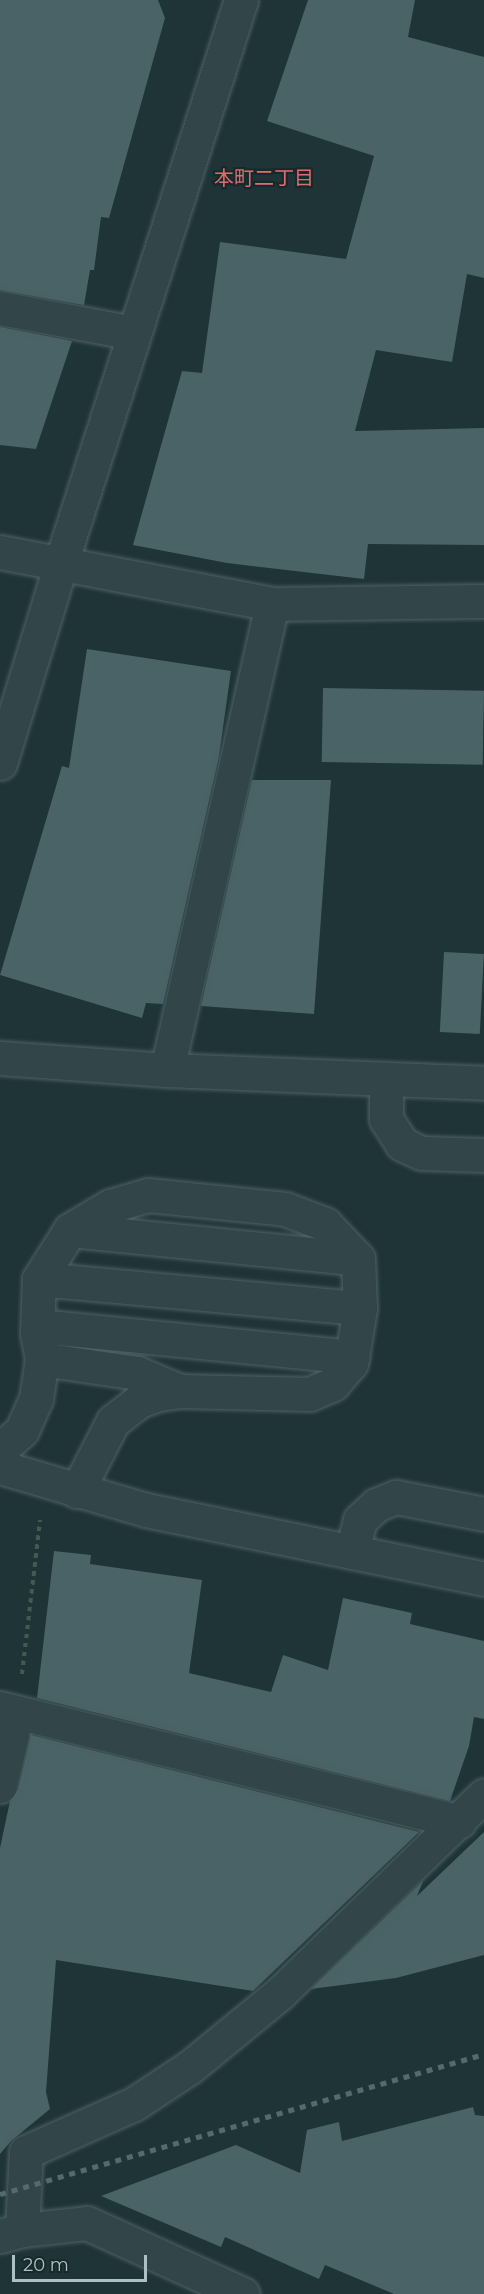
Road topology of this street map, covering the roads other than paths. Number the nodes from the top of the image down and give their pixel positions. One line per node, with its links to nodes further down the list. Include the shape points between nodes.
1 (242, 0): 3 (street)
2 (0, 308): 3 (street)
3 (134, 333): 5 (street)
4 (0, 552): 5 (street)
5 (61, 563): 7 (street); 8 (street)
6 (484, 602): 7 (street)
7 (272, 604): 10 (street)
8 (0, 763)
9 (0, 1058): 10 (street)
10 (167, 1070): 11 (street)
11 (386, 1079): 12 (street); 13 (street, via 386,1119 402,1144 420,1153)
12 (484, 1083)
13 (484, 1155)
14 (70, 1230): 15 (street); 15 (street, via 110,1206 148,1195 214,1199 285,1209 325,1224); 16 (street)
15 (358, 1259): 17 (street)
16 (39, 1279): 17 (street); 18 (street)
17 (360, 1308): 19 (street)
18 (38, 1326): 19 (street); 20 (street)
19 (352, 1356): 21 (street, via 351,1363 333,1384 310,1394)
20 (42, 1359): 21 (street, via 137,1373); 22 (street, via 36,1399 22,1430)
21 (180, 1391): 24 (street, via 140,1401 113,1421)
22 (0, 1450)
23 (0, 1467): 24 (street)
24 (77, 1491): 26 (street, via 146,1510)
25 (484, 1514): 26 (street, via 396,1497 376,1505 360,1520)
26 (352, 1552): 27 (street)
27 (484, 1579)
28 (9, 1711): 29 (street); 31 (street)
29 (0, 1786)
30 (484, 1796): 31 (street)
31 (459, 1822): 32 (street, via 280,1993 190,2067 134,2104 26,2152)
32 (11, 2233): 33 (street, via 87,2223)
33 (243, 2294)

